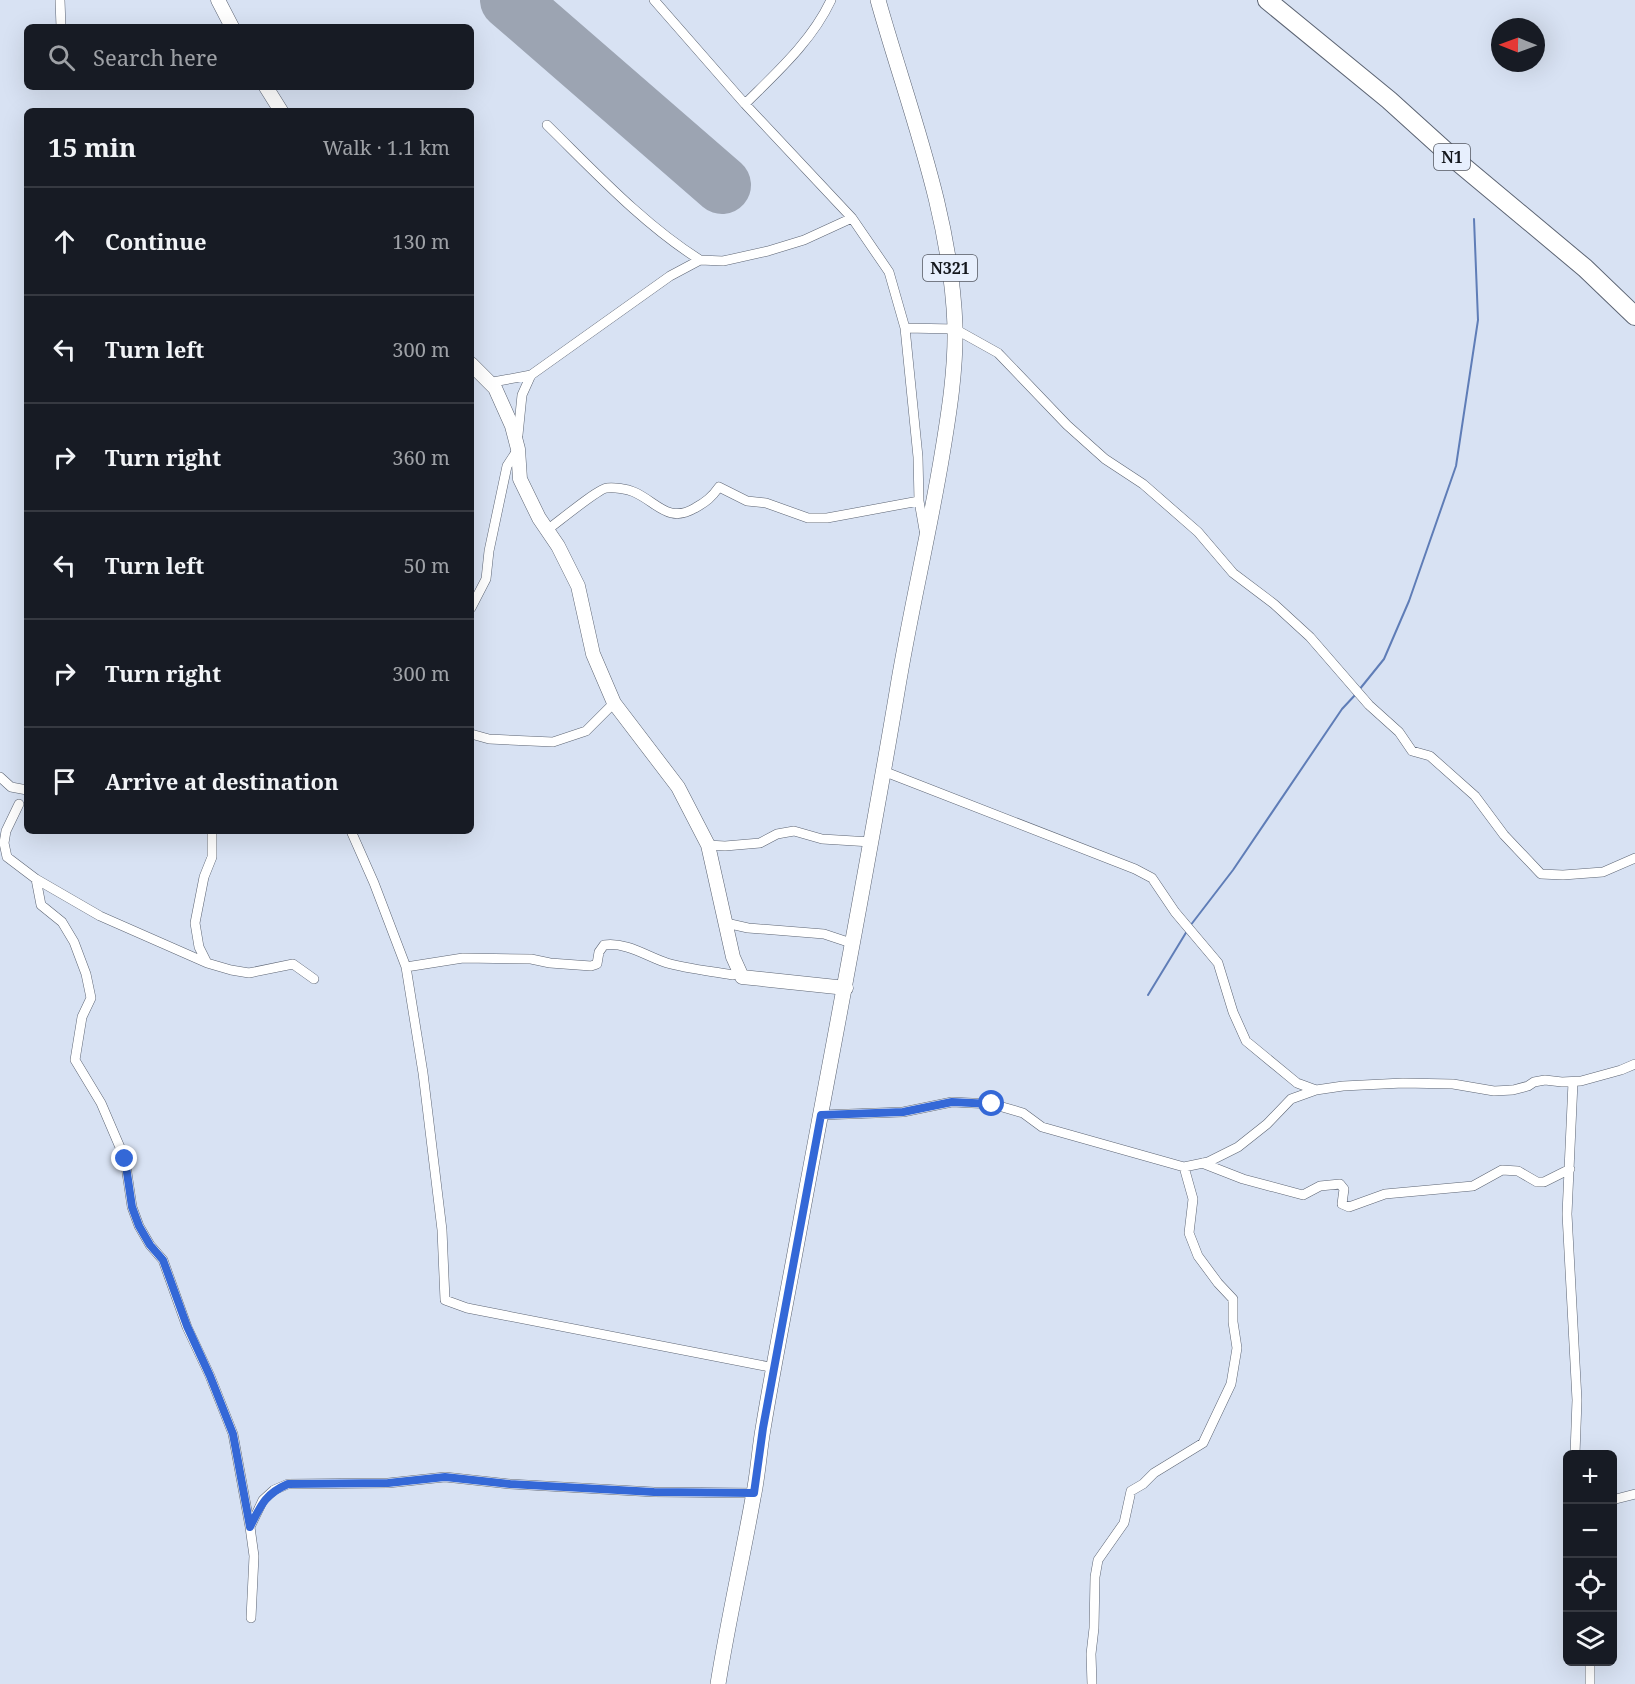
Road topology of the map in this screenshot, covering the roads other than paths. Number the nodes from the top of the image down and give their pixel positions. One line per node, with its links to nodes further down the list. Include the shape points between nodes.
1 (60, 0): 7 (street)
2 (218, 0): 8 (street)
3 (654, 0): 10 (street, N321)
4 (831, 0): 10 (street, via 801,45)
5 (878, 0): 17 (main road, N321, via 939,205)
6 (1267, 0): 15 (highway, N1, via 1585,268)
7 (61, 24)
8 (230, 24)
9 (268, 90): 11 (street)
10 (745, 104): 13 (street, N321)
11 (279, 108)
12 (547, 125): 14 (street, via 672,242)
13 (852, 218): 14 (street, via 768,251 723,261); 16 (street, N321, via 889,272)
14 (700, 260): 19 (street, via 670,276)
15 (1635, 316)
16 (905, 328): 17 (street); 22 (street, N321)
17 (955, 329): 24 (main road, N321, via 950,404); 36 (street, via 998,352 1082,439 1143,484 1198,532 1233,573 1310,637 1412,751 1430,756 1475,796 1540,874 1603,872)
18 (474, 367): 20 (street)
19 (531, 375): 20 (street, via 493,382); 21 (street, via 522,395)
20 (483, 376): 21 (street, via 495,388)
21 (518, 449): 23 (street, via 520,478); 25 (street, via 507,466 486,579)
22 (919, 501): 23 (street, via 808,518 766,503 747,501 719,487 710,500 676,514 632,491 605,488); 24 (street, N321)
23 (547, 530): 26 (street, via 578,586 593,654)
24 (927, 544): 28 (main road, N321, via 908,627)
25 (474, 602)
26 (614, 703): 27 (street, via 586,731 553,742); 35 (street, via 678,787)
27 (474, 735)
28 (884, 771): 34 (main road, N321); 47 (street, via 1152,878 1174,912 1218,963 1246,1041 1297,1083)
29 (0, 777): 30 (street, via 11,787)
30 (24, 789)
31 (19, 804): 37 (street, via 4,843 8,857)
32 (212, 834): 40 (street, via 212,857 195,923 199,947)
33 (352, 834): 41 (street)
34 (871, 842): 35 (street, via 794,831 760,843); 39 (main road, N321)
35 (708, 845): 38 (street)
36 (1635, 858)
37 (36, 879): 40 (street, via 100,916); 57 (street, via 40,905 62,922 86,974 91,998 82,1017 75,1060 102,1103 125,1159 139,1226 163,1260 233,1434)
38 (726, 923): 39 (street, via 824,934); 44 (street, via 742,977)
39 (851, 942): 44 (main road, N321)
40 (207, 963): 43 (street, via 249,973 293,964)
41 (406, 967): 42 (street, via 463,958 531,959 591,966 597,964 604,945 613,944 669,963); 52 (street, via 442,1230 445,1300 466,1308)
42 (733, 975)
43 (314, 979)
44 (846, 988): 48 (main road, N321)
45 (1635, 1064): 46 (street)
46 (1573, 1082): 47 (street, via 1545,1080 1513,1090 1494,1091 1453,1084 1403,1083); 51 (street)
47 (1316, 1090): 49 (street, via 1291,1099 1238,1147)
48 (821, 1115): 50 (street, via 903,1112 952,1102 992,1104 1023,1113 1042,1127); 52 (main road, N321)
49 (1202, 1163): 50 (street); 51 (street, via 1303,1195 1320,1186 1340,1184 1344,1189 1342,1204 1349,1207 1385,1194 1473,1186 1502,1170 1518,1171 1544,1182)
50 (1184, 1167): 61 (street, via 1193,1199 1189,1233 1198,1256 1233,1299 1237,1348 1231,1384 1203,1443 1131,1491 1124,1523 1098,1560)
51 (1570, 1169): 53 (street, via 1567,1214 1577,1400)
52 (775, 1368): 54 (main road, N321)
53 (1575, 1450)
54 (754, 1493): 57 (street, via 654,1492 445,1477 388,1483 288,1484 264,1500); 60 (main road, N321)
55 (1635, 1494): 56 (street)
56 (1617, 1499)
57 (250, 1527): 58 (street, via 254,1556)
58 (251, 1618)
59 (1590, 1666): 62 (street)
60 (718, 1684)
61 (1092, 1684)
62 (1590, 1684)

